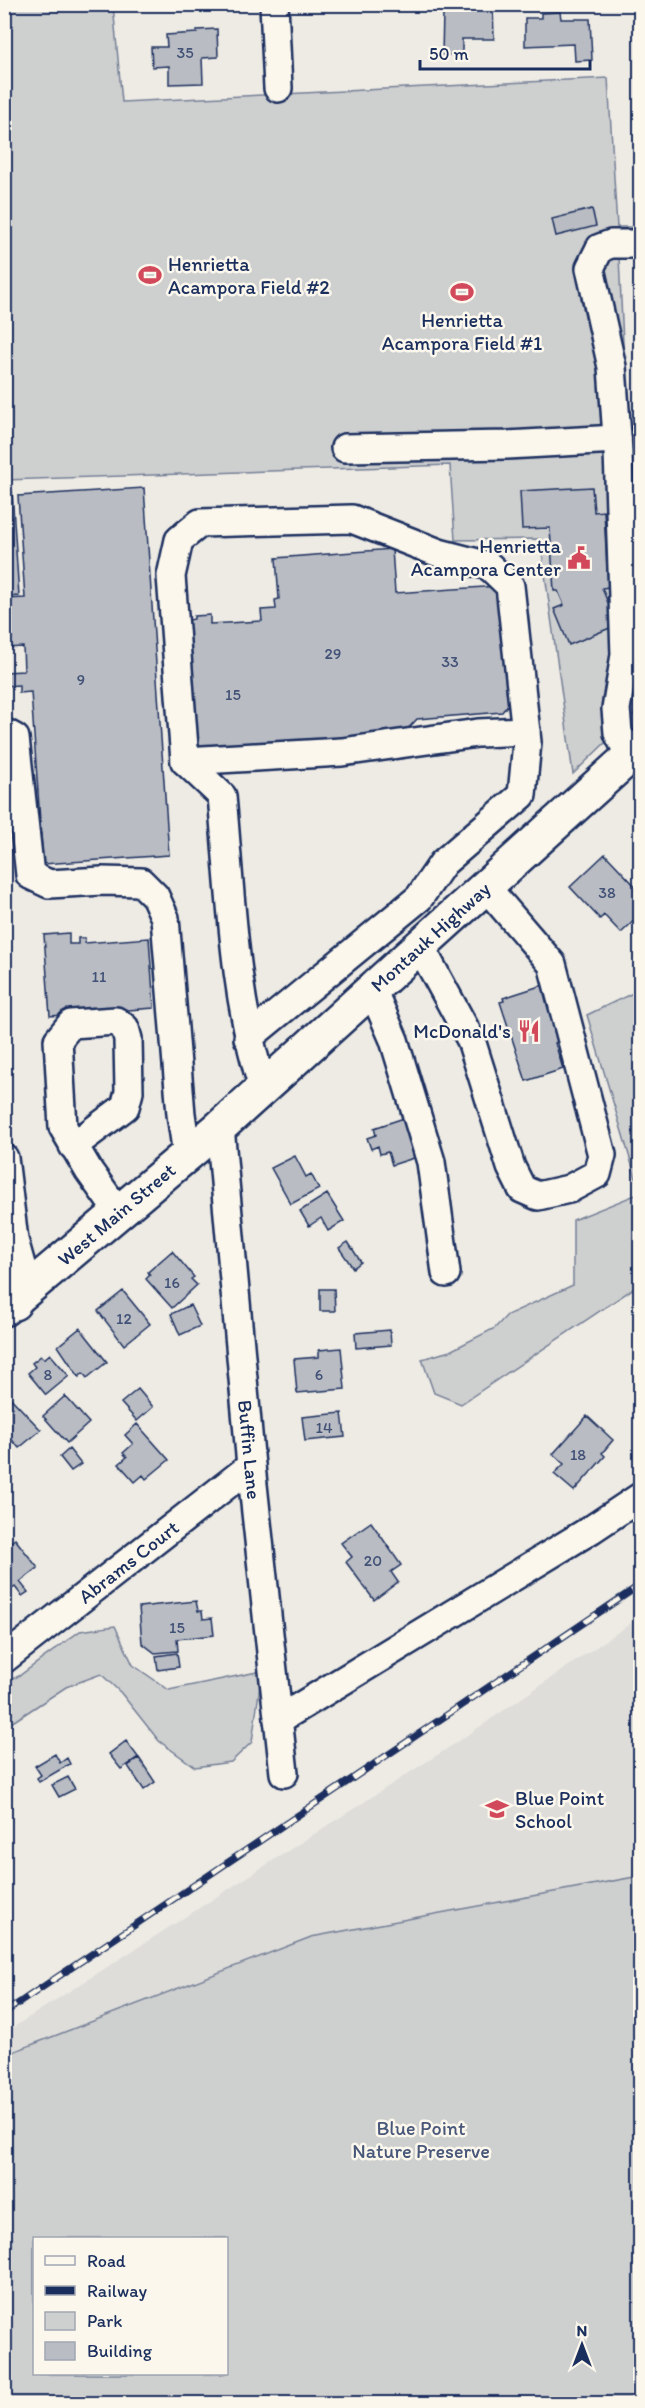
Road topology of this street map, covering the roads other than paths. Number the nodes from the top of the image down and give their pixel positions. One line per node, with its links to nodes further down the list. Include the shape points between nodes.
1 (274, 4): 2 (street)
2 (278, 88)
3 (640, 244): 4 (street, via 600,248 590,268 612,368)
4 (617, 439): 5 (street); 8 (street, via 625,655 616,710 618,733)
5 (345, 448)
6 (526, 731): 9 (street, via 478,733 342,752); 9 (street, via 510,586 489,566 439,553 352,519 200,523 178,540 171,576); 11 (street, via 522,795 443,862)
7 (4, 732): 18 (street, via 15,738 30,875 49,884 141,882 155,896 165,918)
8 (635, 751): 10 (main road, Montauk Highway)
9 (185, 761): 14 (street, via 222,796 239,986)
10 (486, 887): 12 (main road, Montauk Highway); 12 (street, via 552,964 602,1155 597,1174 569,1189 538,1196 522,1189 511,1167 471,1041)
11 (418, 898): 12 (street, via 426,916); 14 (street)
12 (428, 939): 13 (main road, Montauk Highway)
13 (372, 990): 15 (main road, Montauk Highway); 21 (street, via 394,1040 431,1162)
14 (248, 1038): 15 (street)
15 (263, 1088): 16 (main road, Montauk Highway)
16 (220, 1127): 18 (main road, West Main Street); 23 (street, Buffin Lane)
17 (73, 1146): 20 (street)
18 (187, 1155): 20 (main road, West Main Street)
19 (4, 1158): 22 (street, via 14,1240)
20 (119, 1213): 22 (main road, West Main Street)
21 (446, 1273)
22 (13, 1302)
23 (251, 1466): 25 (street, Abrams Court); 26 (street, Buffin Lane)
24 (640, 1497): 26 (street)
25 (4, 1659)
26 (278, 1720): 27 (street, Buffin Lane)
27 (284, 1773)

